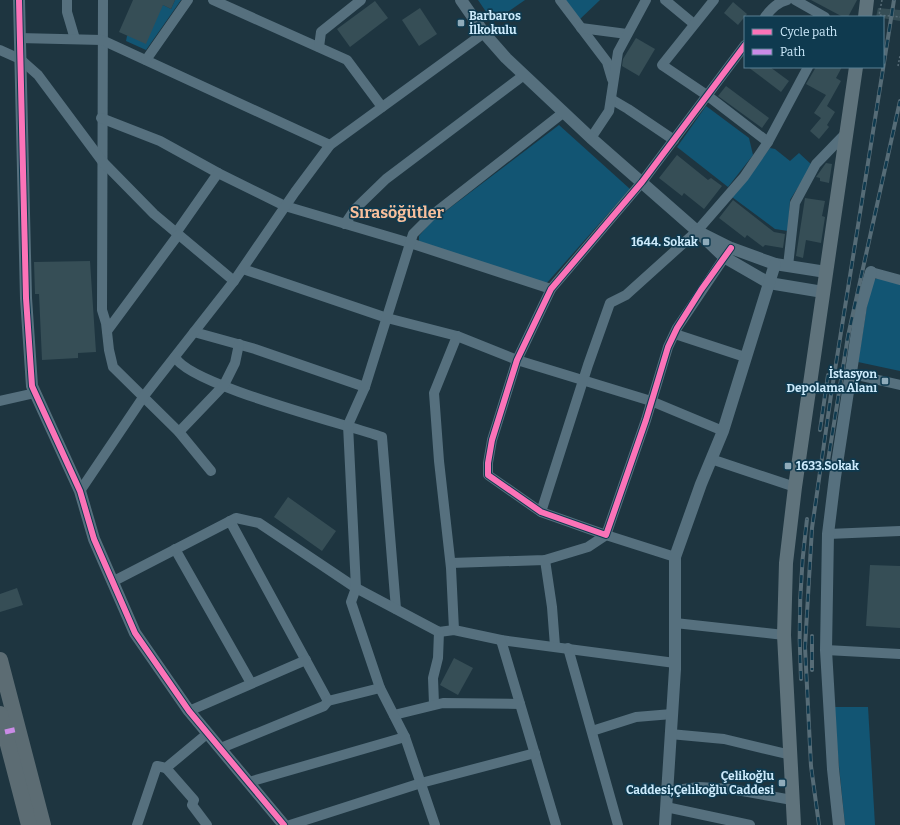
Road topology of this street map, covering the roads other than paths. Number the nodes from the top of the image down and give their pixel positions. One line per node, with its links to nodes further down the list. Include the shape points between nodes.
1 (19, 0): 22 (street)
2 (67, 0): 23 (street, via 67,12)
3 (103, 0): 24 (street)
4 (188, 0): 29 (street)
5 (213, 0): 25 (street)
6 (361, 0): 25 (street, via 321,32)
7 (461, 0): 20 (street)
8 (560, 0): 19 (street)
9 (646, 0): 21 (street)
10 (664, 0): 18 (street)
11 (714, 0): 18 (street)
12 (787, 0): 15 (street, via 770,10)
13 (795, 0): 16 (street)
14 (868, 0): 17 (main road)
15 (766, 16)
16 (823, 16)
17 (865, 16)
18 (694, 24): 34 (street, via 662,65)
19 (581, 28): 21 (street); 33 (street, via 607,62)
20 (484, 32): 32 (street); 36 (street)
21 (627, 34): 33 (street, via 618,52)
22 (19, 38): 23 (street); 28 (street)
23 (75, 39): 24 (street)
24 (102, 40): 29 (street); 38 (street)
25 (319, 46): 36 (street, via 347,60)
26 (744, 46): 34 (street)
27 (0, 50): 28 (street)
28 (20, 59): 44 (street, via 38,75); 77 (street, via 26,298 32,386)
29 (146, 60): 43 (street)
30 (807, 68): 42 (street)
31 (856, 68): 39 (main road)
32 (524, 76): 37 (street); 48 (street, via 386,179 354,209)
33 (613, 84): 35 (street)
34 (708, 96): 41 (street); 42 (street)
35 (610, 99): 40 (street, via 609,111); 41 (street)
36 (382, 107): 43 (street)
37 (564, 112): 40 (street); 51 (street, via 431,216 413,234)
38 (101, 118): 44 (street); 45 (street, via 160,141)
39 (846, 133): 54 (street, via 816,164 795,203); 56 (main road)
40 (591, 138): 46 (street)
41 (674, 140): 46 (street)
42 (768, 142): 49 (street, via 744,177)
43 (330, 146): 47 (street)
44 (102, 161): 50 (street); 64 (street, via 102,310)
45 (218, 172): 47 (street); 50 (street)
46 (642, 182): 49 (street); 61 (street)
47 (285, 206): 48 (street); 55 (street)
48 (345, 224): 51 (street)
49 (697, 231): 52 (street); 73 (street, via 626,295 610,303)
50 (177, 234): 59 (street); 64 (street)
51 (410, 243): 61 (street); 63 (street)
52 (727, 252): 53 (street); 60 (street); 66 (street)
53 (775, 264): 54 (street); 60 (street)
54 (788, 266): 56 (street)
55 (243, 269): 59 (street); 63 (street)
56 (826, 272): 62 (main road)
57 (871, 272): 58 (street); 72 (street, via 861,306)
58 (900, 280)
59 (234, 281): 65 (street)
60 (769, 283): 62 (street); 70 (street)
61 (552, 290): 71 (street)
62 (823, 292): 86 (main road)
63 (387, 318): 67 (street); 76 (street)
64 (107, 330): 78 (street, via 114,367)
65 (194, 332): 68 (street); 69 (street)
66 (675, 334): 70 (street); 80 (street, via 668,347)
67 (457, 336): 71 (street); 96 (street, via 434,393)
68 (239, 344): 74 (street, via 235,363); 76 (street)
69 (175, 356): 74 (street, via 178,363 198,375); 78 (street)
70 (745, 357): 82 (street)
71 (517, 360): 73 (street); 88 (street, via 492,440 488,476)
72 (852, 374): 75 (street); 91 (street)
73 (583, 379): 80 (street); 88 (street)
74 (224, 385): 81 (street, via 293,411); 83 (street)
75 (900, 385)
76 (365, 386): 81 (street)
77 (35, 393): 79 (street); 87 (street)
78 (144, 396): 83 (street); 87 (street)
79 (0, 401)
80 (652, 401): 82 (street); 92 (street)
81 (348, 425): 98 (street); 99 (street, via 382,437)
82 (723, 430): 84 (street)
83 (179, 432): 85 (street)
84 (711, 460): 86 (street); 94 (street)
85 (211, 471)
86 (795, 487): 103 (main road, via 786,563)
87 (80, 491): 97 (street, via 94,539)
88 (541, 512): 92 (street)
89 (230, 521): 93 (street); 98 (street, via 236,518 259,523); 110 (street)
90 (900, 531): 91 (street)
91 (828, 534): 107 (street)
92 (606, 535): 94 (street); 95 (street, via 588,547)
93 (175, 549): 97 (street); 112 (street)
94 (675, 557): 100 (street)
95 (545, 560): 96 (street); 105 (street, via 552,607)
96 (451, 563): 101 (street)
97 (112, 582): 117 (street, via 135,633)
98 (356, 588): 99 (street); 113 (street, via 351,602)
99 (396, 610): 102 (street)
100 (675, 623): 103 (street); 111 (street)
101 (454, 630): 102 (street); 104 (street)
102 (439, 632): 115 (street, via 438,658 433,678)
103 (784, 635): 128 (main road)
104 (501, 640): 105 (street); 116 (street)
105 (554, 646): 106 (street)
106 (568, 648): 111 (street); 121 (street)
107 (826, 650): 108 (street); 147 (street)
108 (900, 654)
109 (0, 660): 136 (main road)
110 (306, 660): 112 (street); 114 (street)
111 (675, 663): 119 (street)
112 (251, 683): 117 (street)
113 (380, 688): 114 (street); 120 (street)
114 (328, 701): 126 (street, via 324,706)
115 (434, 704): 116 (street); 120 (street)
116 (520, 704): 127 (street)
117 (189, 711): 123 (street)
118 (0, 714): 122 (main road)
119 (672, 714): 121 (street, via 636,717); 124 (street)
120 (394, 715): 125 (street)
121 (592, 730): 143 (street)
122 (2, 733): 135 (main road)
123 (208, 733): 126 (street); 129 (street)
124 (670, 734): 128 (street, via 724,739); 132 (street)
125 (405, 737): 130 (street); 131 (street)
126 (221, 748): 130 (street)
127 (534, 753): 131 (street); 142 (street)
128 (791, 755): 133 (main road)
129 (166, 768): 137 (street, via 157,766); 138 (street, via 194,800 192,805)
130 (249, 782): 139 (street)
131 (421, 783): 140 (street); 141 (street)
132 (667, 791): 133 (street, via 699,787 724,788); 134 (street)
133 (792, 800): 146 (main road)
134 (666, 807): 144 (street); 145 (street)
135 (30, 825)
136 (43, 825)
137 (138, 825)
138 (207, 825)
139 (284, 825)
140 (290, 825)
141 (435, 825)
142 (556, 825)
143 (618, 825)
144 (665, 825)
145 (750, 825)
146 (794, 825)
147 (839, 825)

